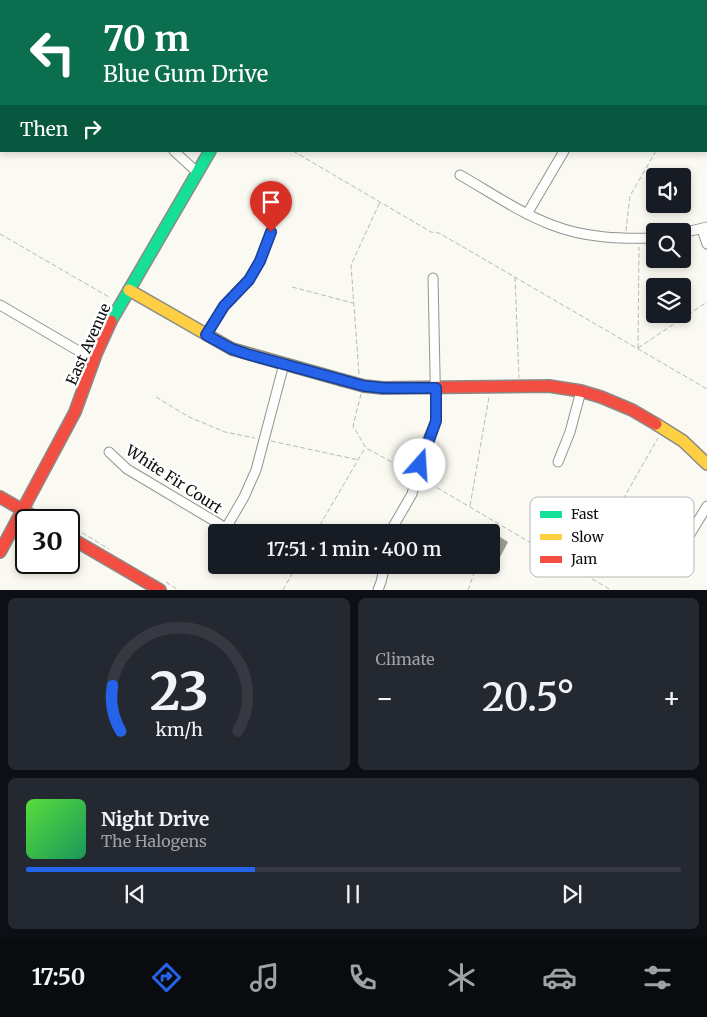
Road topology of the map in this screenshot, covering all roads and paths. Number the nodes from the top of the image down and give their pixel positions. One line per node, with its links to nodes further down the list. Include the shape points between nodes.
1 (175, 152): 6 (street)
2 (209, 152): 6 (street, East Avenue)
3 (295, 152): 8 (path)
4 (563, 152): 9 (street)
5 (655, 152): 16 (path, via 630,196)
6 (198, 173): 21 (street, East Avenue)
7 (460, 175): 9 (street)
8 (380, 202): 18 (path); 24 (path, via 351,265)
9 (527, 214): 16 (street, via 578,233)
10 (704, 228): 11 (street); 17 (street)
11 (691, 231)
12 (271, 232): 26 (street, via 249,280 224,306)
13 (0, 234): 22 (path)
14 (639, 238): 15 (street); 16 (street); 27 (path)
15 (646, 238)
16 (626, 239)
17 (707, 244)
18 (515, 277): 27 (path); 31 (path)
19 (433, 278): 33 (street)
20 (292, 287): 24 (path)
21 (129, 290): 26 (street); 28 (street, East Avenue)
22 (109, 297)
23 (707, 302): 27 (path)
24 (354, 304): 30 (path)
25 (0, 305): 28 (street)
26 (206, 335): 29 (street, via 232,349)
27 (638, 349): 34 (path)
28 (94, 360): 50 (street, East Avenue, via 76,412)
29 (284, 364): 30 (street); 38 (street)
30 (362, 385): 33 (street); 39 (path, via 353,426)
31 (519, 386): 32 (street); 35 (street)
32 (491, 387): 33 (street); 48 (path)
33 (436, 388): 44 (street, via 436,421)
34 (707, 390)
35 (581, 391): 37 (street, via 632,410); 42 (street)
36 (156, 396): 38 (path, via 189,417 225,432)
37 (664, 429): 43 (street, via 683,441); 46 (path)
38 (264, 439): 40 (street, White Fir Court, via 256,470 226,528 127,469); 41 (path)
39 (366, 448): 41 (path); 44 (path)
40 (109, 452)
41 (358, 460): 52 (path)
42 (558, 462)
43 (707, 464)
44 (417, 476): 48 (path); 53 (street, via 412,494)
45 (0, 497): 49 (street)
46 (625, 497)
47 (707, 506): 55 (street)
48 (470, 507): 51 (path)
49 (21, 509)
50 (24, 509)
51 (498, 523): 56 (path)
52 (321, 524)
53 (395, 524)
54 (15, 525): 58 (street, East Avenue)
55 (694, 528)
56 (530, 542)
57 (80, 543): 63 (street)
58 (0, 552)
59 (292, 574): 64 (path)
60 (383, 574): 65 (street)
61 (474, 574): 66 (path)
62 (589, 577): 67 (path)
63 (160, 590)
64 (283, 590)
65 (378, 590)
66 (468, 590)
67 (611, 590)

